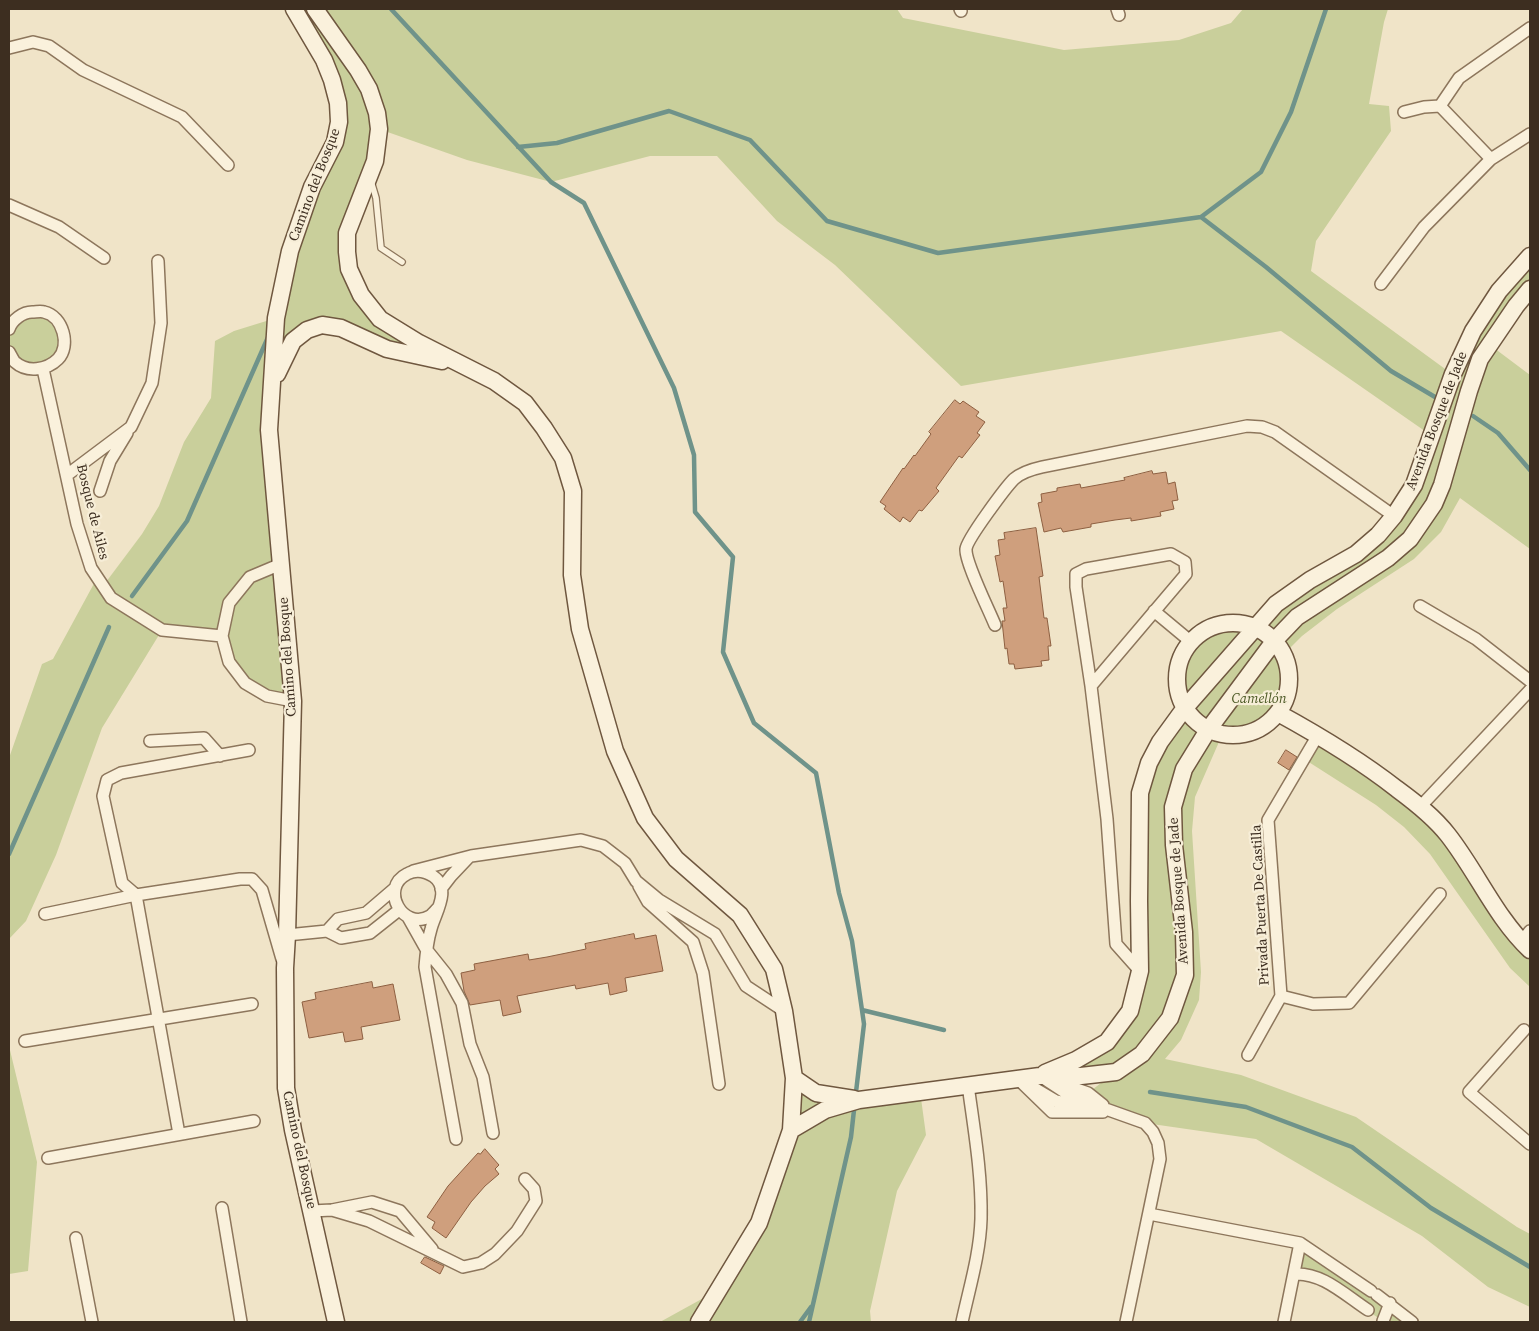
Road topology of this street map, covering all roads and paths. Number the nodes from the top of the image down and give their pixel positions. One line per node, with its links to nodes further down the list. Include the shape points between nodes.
1 (294, 9): 22 (street, Camino del Bosque, via 332,80 339,122 335,142 312,188 290,252 276,318)
2 (315, 9): 10 (street, via 358,70 377,113 378,147)
3 (1529, 27): 5 (street, via 1459,78)
4 (9, 48): 9 (street, via 33,42 49,46 83,70 182,117)
5 (1440, 106): 6 (street); 8 (street)
6 (1404, 112)
7 (1530, 134): 8 (street)
8 (1491, 159): 16 (street, via 1424,227)
9 (228, 164)
10 (370, 177): 15 (lane, via 376,198 380,248); 20 (street, via 347,233 349,269 361,295 380,320)
11 (9, 205): 13 (street, via 59,227)
12 (1530, 256): 26 (street, Avenida Bosque de Jade, via 1499,291 1473,331 1453,374)
13 (104, 258)
14 (158, 261): 23 (street, via 161,323 152,383)
15 (402, 262)
16 (1382, 284)
17 (1530, 289): 27 (street, Avenida Bosque de Jade, via 1480,359)
18 (10, 324): 21 (street, via 27,312 45,312 60,323 65,341 59,359)
19 (11, 360): 21 (street, via 28,369)
20 (459, 364): 22 (street, via 388,349 341,328 322,325 293,341); 68 (street, via 494,381 525,403 563,458 573,491 572,575 580,629 615,751 645,818 676,859 740,915 774,968)
21 (43, 369): 24 (street, Bosque de Ailes)
22 (273, 381): 29 (street, Camino del Bosque, via 269,430)
23 (131, 427): 24 (street); 25 (street, via 110,461)
24 (67, 475): 34 (street, Bosque de Ailes, via 77,524 91,568 111,598 162,630)
25 (100, 491)
26 (1410, 491): 27 (street); 28 (street, Avenida Bosque de Jade)
27 (1434, 504): 35 (street, Avenida Bosque de Jade, via 1410,539 1380,563 1297,617)
28 (1394, 516): 32 (street, via 1275,432 1262,427 1247,426 1042,466 1014,479 970,537 966,549); 33 (street, Avenida Bosque de Jade, via 1378,536 1356,554 1276,604)
29 (280, 564): 34 (street, via 250,577 244,584 229,603); 40 (street, Camino del Bosque)
30 (1420, 606): 37 (street, via 1476,639)
31 (1154, 611): 36 (street); 38 (street); 38 (street, via 1186,574 1185,562 1171,554 1086,569 1076,574)
32 (995, 625)
33 (1256, 626): 35 (street); 36 (street, via 1227,622 1200,632); 41 (street, Avenida Bosque de Jade)
34 (222, 636): 40 (street, via 229,662 245,683 267,696)
35 (1275, 640): 42 (street, via 1288,663 1289,689); 43 (street, Avenida Bosque de Jade)
36 (1190, 641): 41 (street, via 1181,653 1175,681)
37 (1530, 681)
38 (1091, 686): 65 (street, via 1107,819 1116,944)
39 (1530, 690): 48 (street)
40 (293, 701): 61 (street, Camino del Bosque)
41 (1184, 709): 43 (street); 65 (street, Avenida Bosque de Jade, via 1160,742 1149,763 1140,793)
42 (1278, 713): 43 (street, via 1258,730 1233,736); 44 (street)
43 (1208, 730): 73 (street, Avenida Bosque de Jade, via 1184,769 1173,807 1185,975 1170,1018 1142,1054 1116,1072)
44 (1318, 735): 48 (street, via 1369,767); 66 (street, Privada Puerta De Castilla, via 1268,820)
45 (150, 741): 47 (street, via 204,738)
46 (249, 750): 47 (street)
47 (220, 756): 55 (street, via 121,773 107,780 103,796 122,883)
48 (1420, 806): 62 (street, via 1448,835 1512,931)
49 (470, 856): 50 (street); 51 (street, via 581,840 603,846 625,863); 53 (street)
50 (413, 871): 52 (street, via 398,881); 53 (street, via 425,872 436,878)
51 (636, 881): 68 (street, via 715,934 746,986); 76 (street, via 648,902 693,942 702,973)
52 (394, 889): 57 (street, via 394,900); 60 (street, via 366,913 338,919)
53 (441, 889): 56 (street, via 442,899)
54 (1440, 894): 66 (street, Privada Puerta De Castilla, via 1349,1003 1313,1004)
55 (136, 896): 58 (street); 64 (street, via 252,879 262,890); 69 (street)
56 (438, 908): 59 (street, via 430,916); 63 (street)
57 (399, 910): 59 (street); 60 (street, via 370,933 341,938)
58 (45, 914)
59 (408, 917): 63 (street)
60 (327, 931): 61 (street)
61 (288, 935): 64 (street, Camino del Bosque)
62 (1527, 941)
63 (426, 949): 82 (street, via 446,974 462,1003 470,1044 483,1077); 84 (street, via 426,967)
64 (285, 968): 90 (street, Camino del Bosque, via 286,1088)
65 (1140, 971): 73 (street, Avenida Bosque de Jade, via 1130,1011 1107,1042)
66 (1281, 996): 72 (street, Privada Puerta De Castilla)
67 (252, 1004): 69 (street)
68 (784, 1011): 74 (street)
69 (158, 1019): 71 (street); 83 (street)
70 (1524, 1030): 85 (street, via 1469,1092)
71 (24, 1041)
72 (1248, 1055)
73 (1040, 1076): 75 (street, Avenida Bosque de Jade); 79 (street, via 1072,1097)
74 (794, 1078): 78 (street, Avenida Bosque de Jade, via 816,1093); 81 (street)
75 (1018, 1079): 77 (street, Avenida Bosque de Jade); 79 (street, via 1052,1112)
76 (719, 1084)
77 (968, 1085): 78 (street, Avenida Bosque de Jade); 101 (street, via 981,1184 981,1221)
78 (858, 1100): 81 (street, Avenida Bosque de Jade, via 825,1110)
79 (1112, 1112): 91 (street, via 1145,1123 1158,1143 1160,1159)
80 (254, 1121): 83 (street)
81 (791, 1130): 100 (street, via 759,1223)
82 (493, 1133)
83 (179, 1134): 86 (street)
84 (456, 1139)
85 (1530, 1144)
86 (48, 1158)
87 (525, 1179): 94 (street, via 534,1189 536,1202 517,1231 495,1254 481,1263 463,1267)
88 (222, 1208): 98 (street)
89 (332, 1210): 90 (street); 94 (street, via 369,1221); 94 (street, via 372,1202 400,1210)
90 (312, 1211): 99 (street, Camino del Bosque)
91 (1149, 1214): 93 (street); 102 (street)
92 (76, 1238): 97 (street)
93 (1300, 1243): 95 (street); 96 (street)
94 (435, 1253)
95 (1294, 1274): 103 (street); 104 (street, via 1313,1275 1324,1280)
96 (1390, 1303): 104 (street); 105 (street)
97 (92, 1322)
98 (241, 1322)
99 (336, 1322)
100 (699, 1322)
101 (962, 1322)
102 (1126, 1322)
103 (1284, 1322)
104 (1383, 1322)
105 (1412, 1322)

